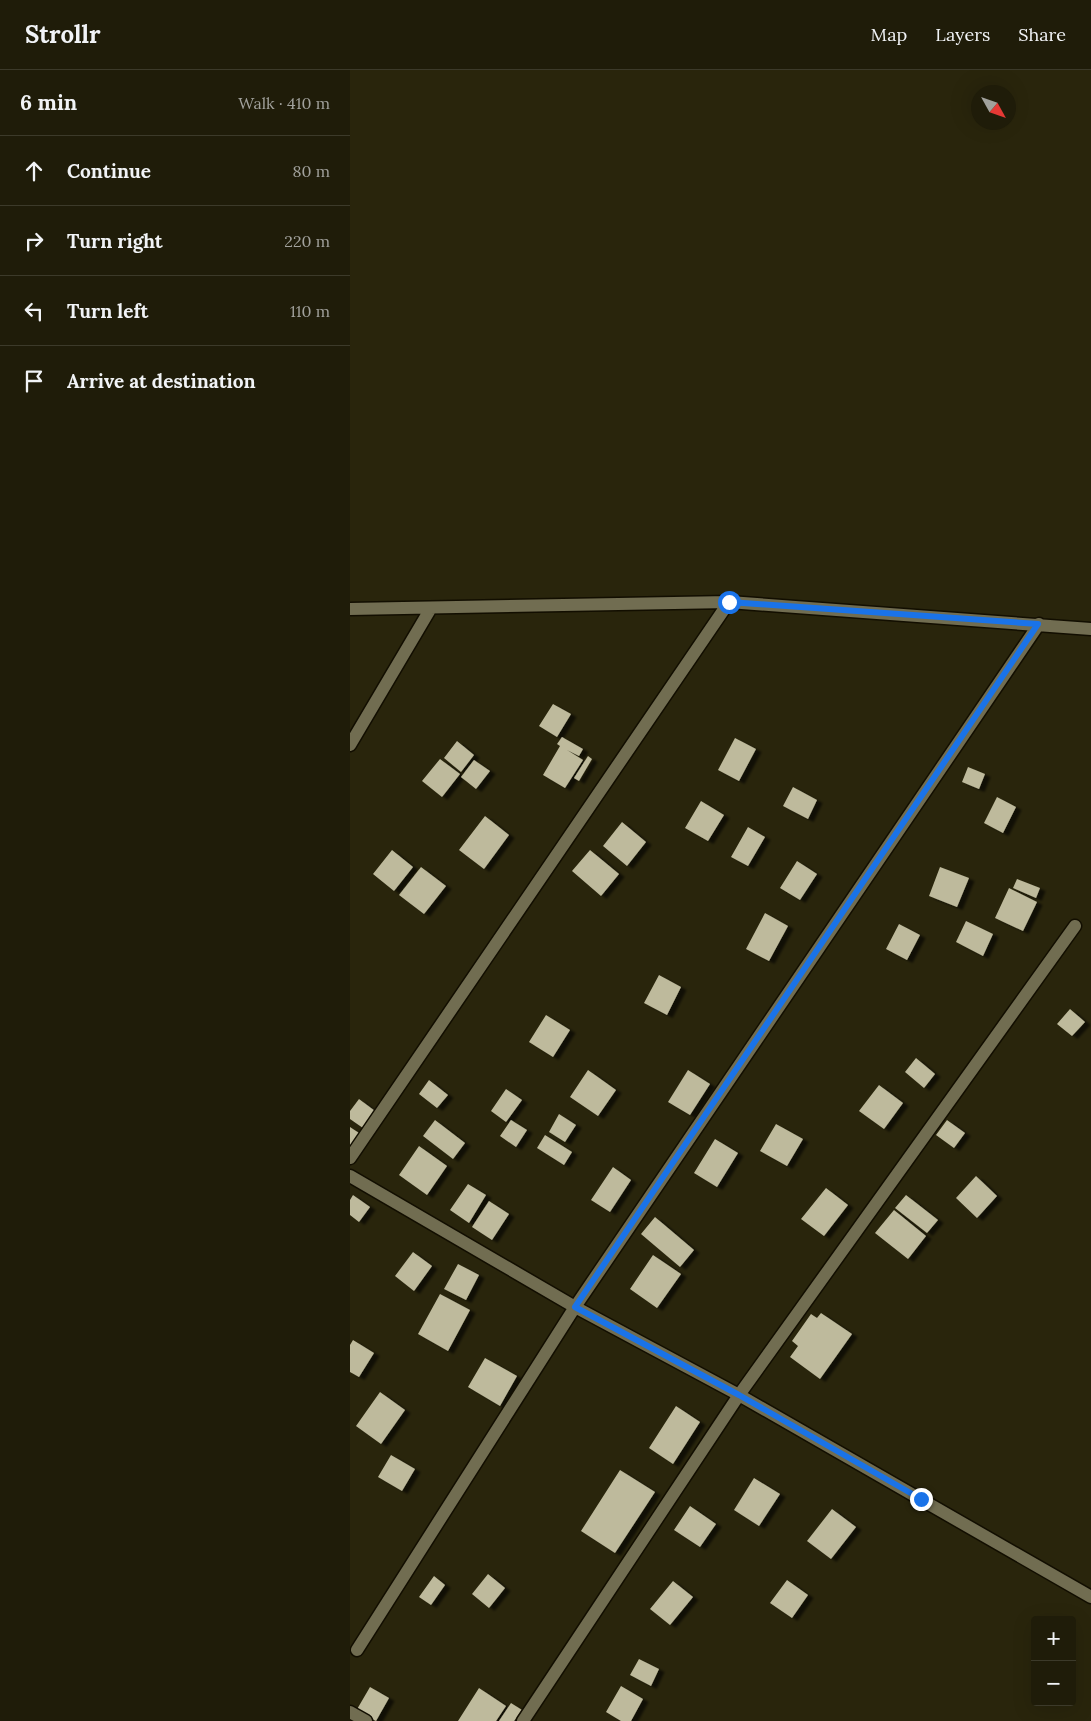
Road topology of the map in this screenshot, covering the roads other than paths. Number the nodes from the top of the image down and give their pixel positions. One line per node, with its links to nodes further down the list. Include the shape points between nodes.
1 (729, 602): 2 (street); 4 (street); 8 (street)
2 (431, 608): 3 (street); 6 (street)
3 (350, 609)
4 (1038, 624): 5 (street); 10 (street)
5 (1091, 629)
6 (350, 745)
7 (1075, 926): 11 (street)
8 (350, 1158)
9 (350, 1176): 10 (street)
10 (575, 1307): 11 (street); 13 (street)
11 (739, 1395): 12 (street); 16 (street)
12 (1091, 1597)
13 (357, 1650)
14 (350, 1712): 15 (street)
15 (366, 1721)
16 (523, 1721)

